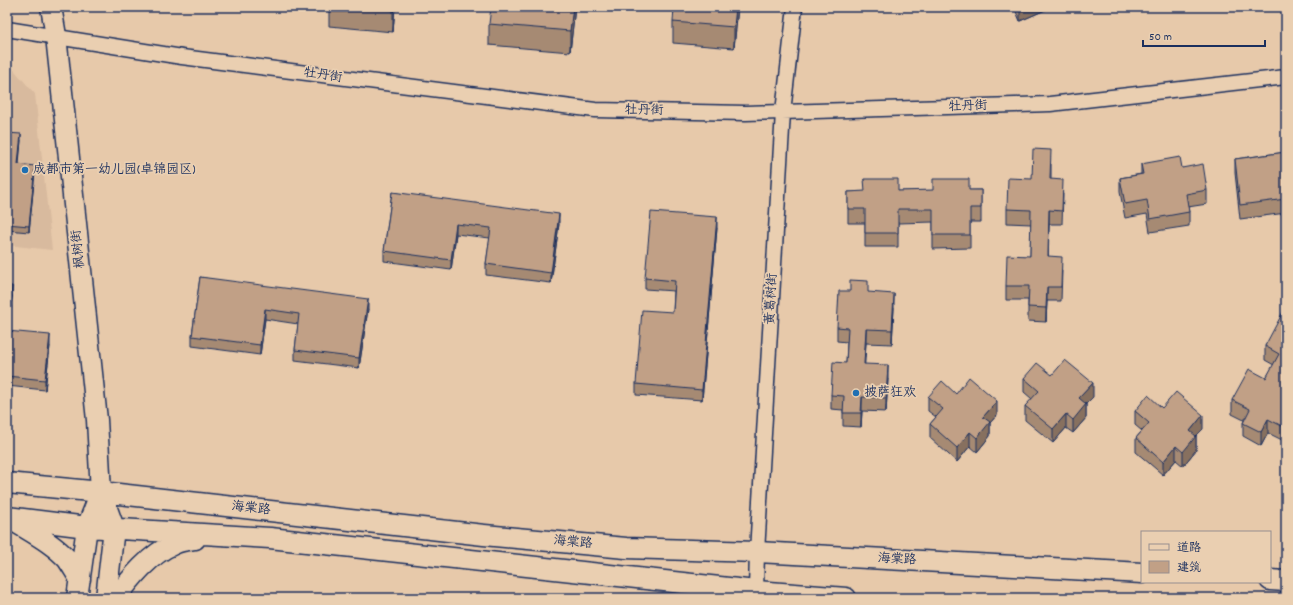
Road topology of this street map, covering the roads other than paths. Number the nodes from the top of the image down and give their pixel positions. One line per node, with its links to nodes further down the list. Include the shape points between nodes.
1 (51, 7): 4 (main road, 枫树街)
2 (795, 7): 6 (street, 黄葛树街)
3 (7, 29): 4 (street, 牡丹街)
4 (56, 36): 6 (street, 牡丹街, via 182,57 595,110); 8 (main road, 枫树街, via 97,420)
5 (1286, 78): 6 (street, 牡丹街, via 1050,104)
6 (784, 112): 13 (street, 黄葛树街)
7 (7, 483): 8 (main road, 海棠路)
8 (101, 492): 10 (main road, 枫树街); 11 (main road, 枫树街); 13 (main road, 海棠路, via 484,535 626,548)
9 (7, 517): 10 (main road); 17 (main road, via 39,537 69,561)
10 (87, 527): 11 (main road); 17 (main road, 枫树街)
11 (114, 528): 12 (main road); 19 (main road, 枫树街)
12 (220, 535): 18 (main road, via 301,542); 20 (main road, via 175,543 160,551 143,566)
13 (757, 552): 14 (main road, 海棠路); 18 (street, 黄葛树街)
14 (1141, 573)
15 (1271, 580): 16 (main road)
16 (1286, 581)
17 (78, 588)
18 (756, 595): 21 (main road)
19 (106, 598)
20 (116, 598)
21 (846, 598)

